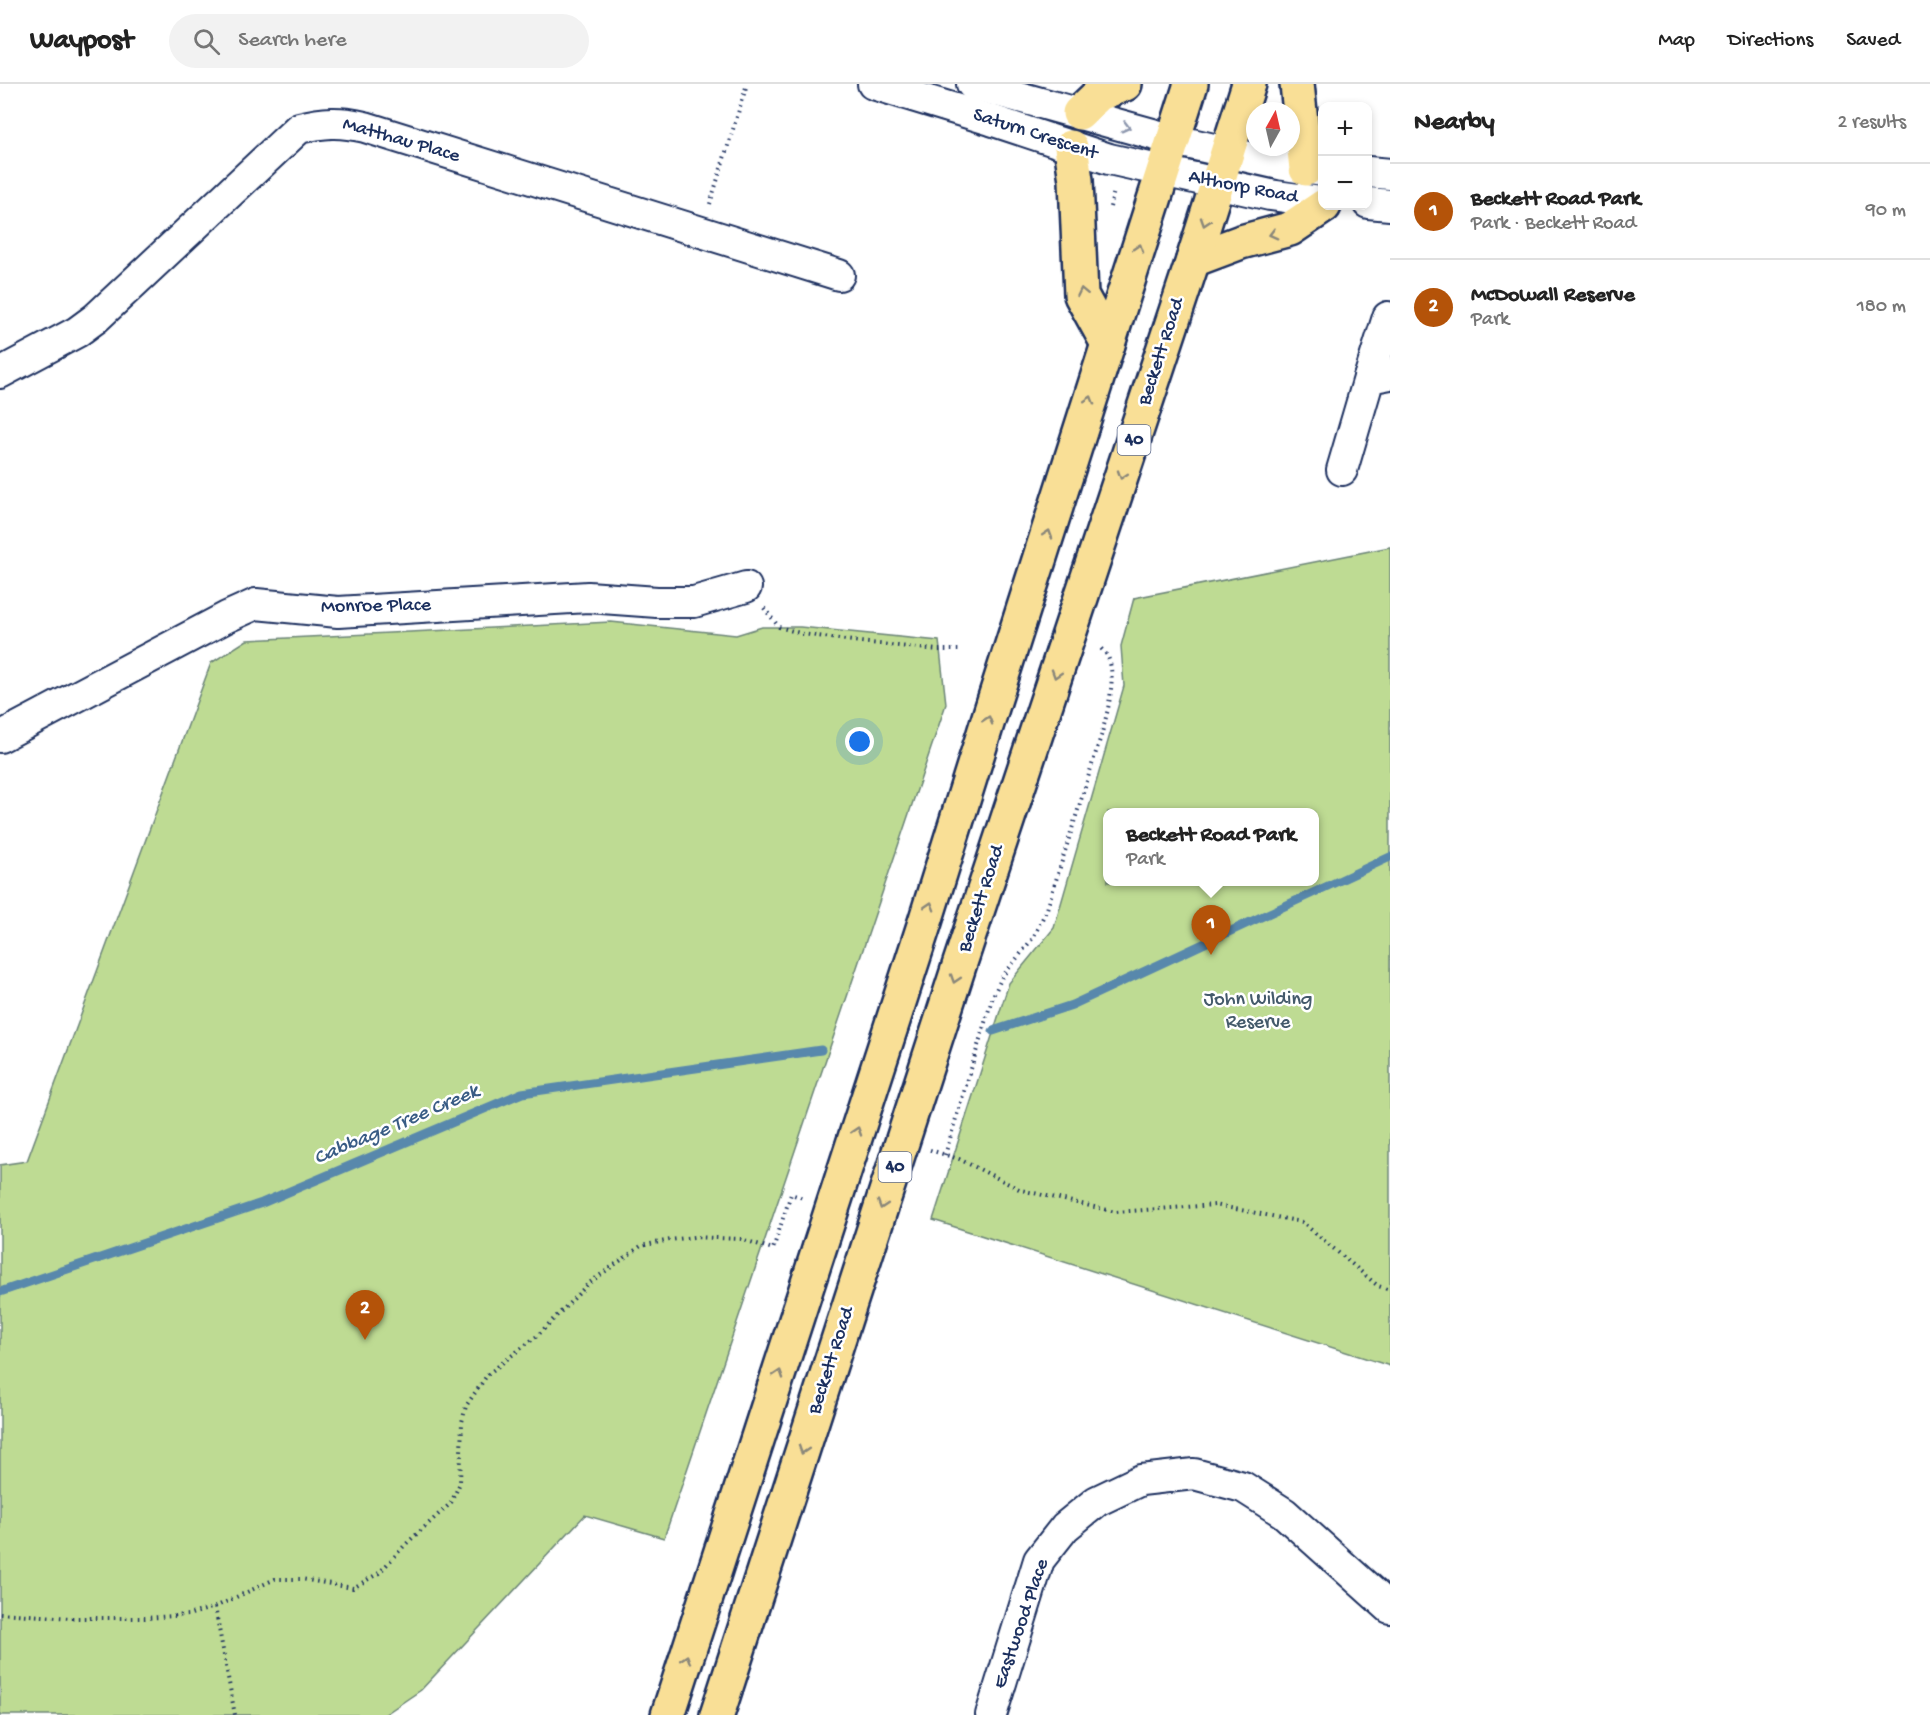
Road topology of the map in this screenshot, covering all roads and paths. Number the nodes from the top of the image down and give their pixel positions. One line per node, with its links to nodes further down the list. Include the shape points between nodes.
1 (747, 84): 21 (path)
2 (873, 84): 10 (street, Saturn Crescent)
3 (972, 84): 8 (street, Saturn Crescent)
4 (1125, 84): 8 (main road, via 1099,94)
5 (1191, 84): 9 (main road, 40)
6 (1248, 84): 11 (main road, Beckett Road / 40)
7 (1297, 84): 12 (main road)
8 (1079, 113): 9 (street, Saturn Crescent, one-way to 9)
9 (1174, 140): 11 (street, Saturn Crescent); 13 (main road, 40)
10 (1071, 147): 13 (street, Saturn Crescent); 25 (main road, one-way to 10, via 1081,295)
11 (1227, 153): 12 (street, Althorp Road); 16 (main road, Beckett Road / 40)
12 (1315, 170)
13 (1164, 172): 16 (street, Althorp Road); 25 (main road, 40, one-way to 13)
14 (1372, 172): 15 (street)
15 (1390, 174)
16 (1217, 184): 17 (street, Althorp Road); 22 (main road, Beckett Road / 40, one-way to 22)
17 (1318, 203)
18 (1372, 204): 19 (street)
19 (1390, 205)
20 (1318, 208): 22 (main road, one-way to 22, via 1290,229)
21 (702, 231): 23 (street, Matthau Place); 26 (street, Matthau Place, via 365,127 323,122 299,128 96,318)
22 (1193, 260): 42 (main road, Beckett Road / 40, one-way to 42)
23 (839, 275)
24 (1388, 317): 27 (street)
25 (1108, 344): 41 (main road, 40, one-way to 25, via 926,922)
26 (0, 373)
27 (1380, 376): 28 (street)
28 (1342, 470)
29 (746, 587): 30 (path, via 779,627 860,642); 32 (street, Monroe Place, via 694,602 588,597 338,612 256,604)
30 (962, 650)
31 (1108, 656): 34 (path, via 1111,695 1047,909 1033,938 1002,977 993,996)
32 (0, 737)
33 (924, 1148): 34 (path)
34 (945, 1155): 36 (path, via 1021,1190 1116,1212 1215,1205 1302,1222 1378,1286)
35 (809, 1200): 37 (path, via 791,1194 773,1249 741,1239 694,1237 660,1242 641,1246 589,1283 537,1336 488,1374 466,1406 460,1483 451,1503 379,1573 353,1588 302,1579 275,1579)
36 (1390, 1290)
37 (214, 1606): 39 (path, via 189,1615 145,1618); 40 (path)
38 (1390, 1608): 43 (street, Eastwood Place, via 1284,1513 1243,1487 1194,1474 1141,1480 1097,1501 1065,1527 1039,1560)
39 (0, 1613)
40 (235, 1715)
41 (668, 1715)
42 (717, 1715)
43 (991, 1715)

